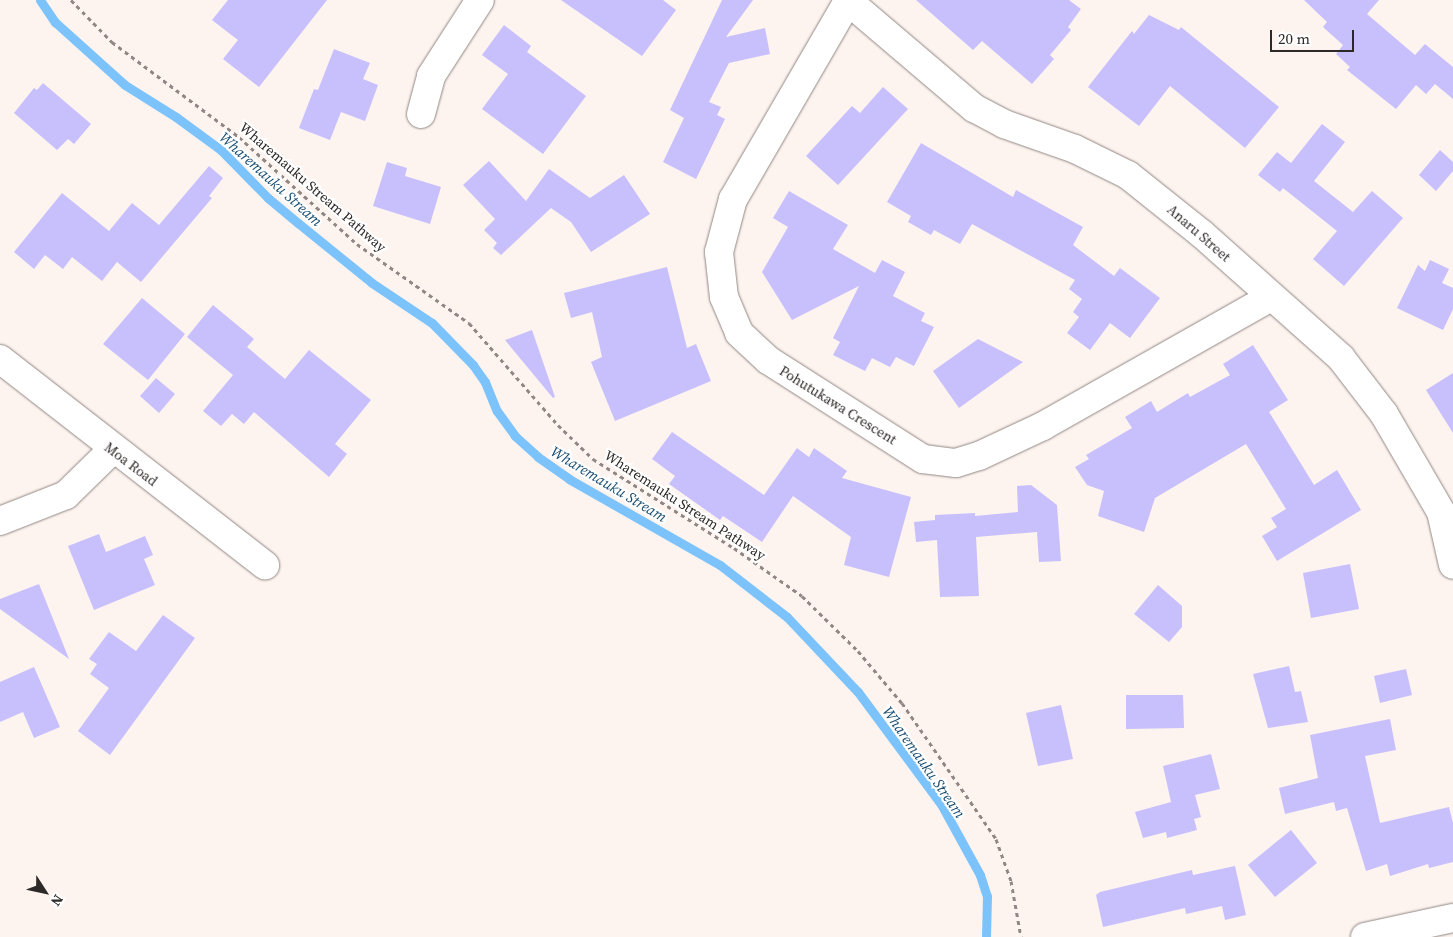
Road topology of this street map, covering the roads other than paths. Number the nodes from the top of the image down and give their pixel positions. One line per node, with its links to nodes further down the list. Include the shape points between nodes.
1 (480, 0): 3 (street, via 431,76)
2 (847, 0): 4 (street, Anaru Street, via 974,108 1004,124 1075,149 1128,174 1202,234); 4 (street, Pohutukawa Crescent, via 733,199 719,252 724,297 740,333 768,360 923,459 956,463 979,456 1043,426)
3 (421, 114)
4 (1271, 297): 7 (street, Anaru Street, via 1341,358 1384,414)
5 (0, 359): 6 (street, Moa Road)
6 (112, 450): 8 (street, via 66,495); 9 (street, Moa Road)
7 (1447, 509): 10 (street, Anaru Street)
8 (0, 521)
9 (265, 565)
10 (1453, 565)
11 (1453, 918): 12 (street)
12 (1365, 937)

